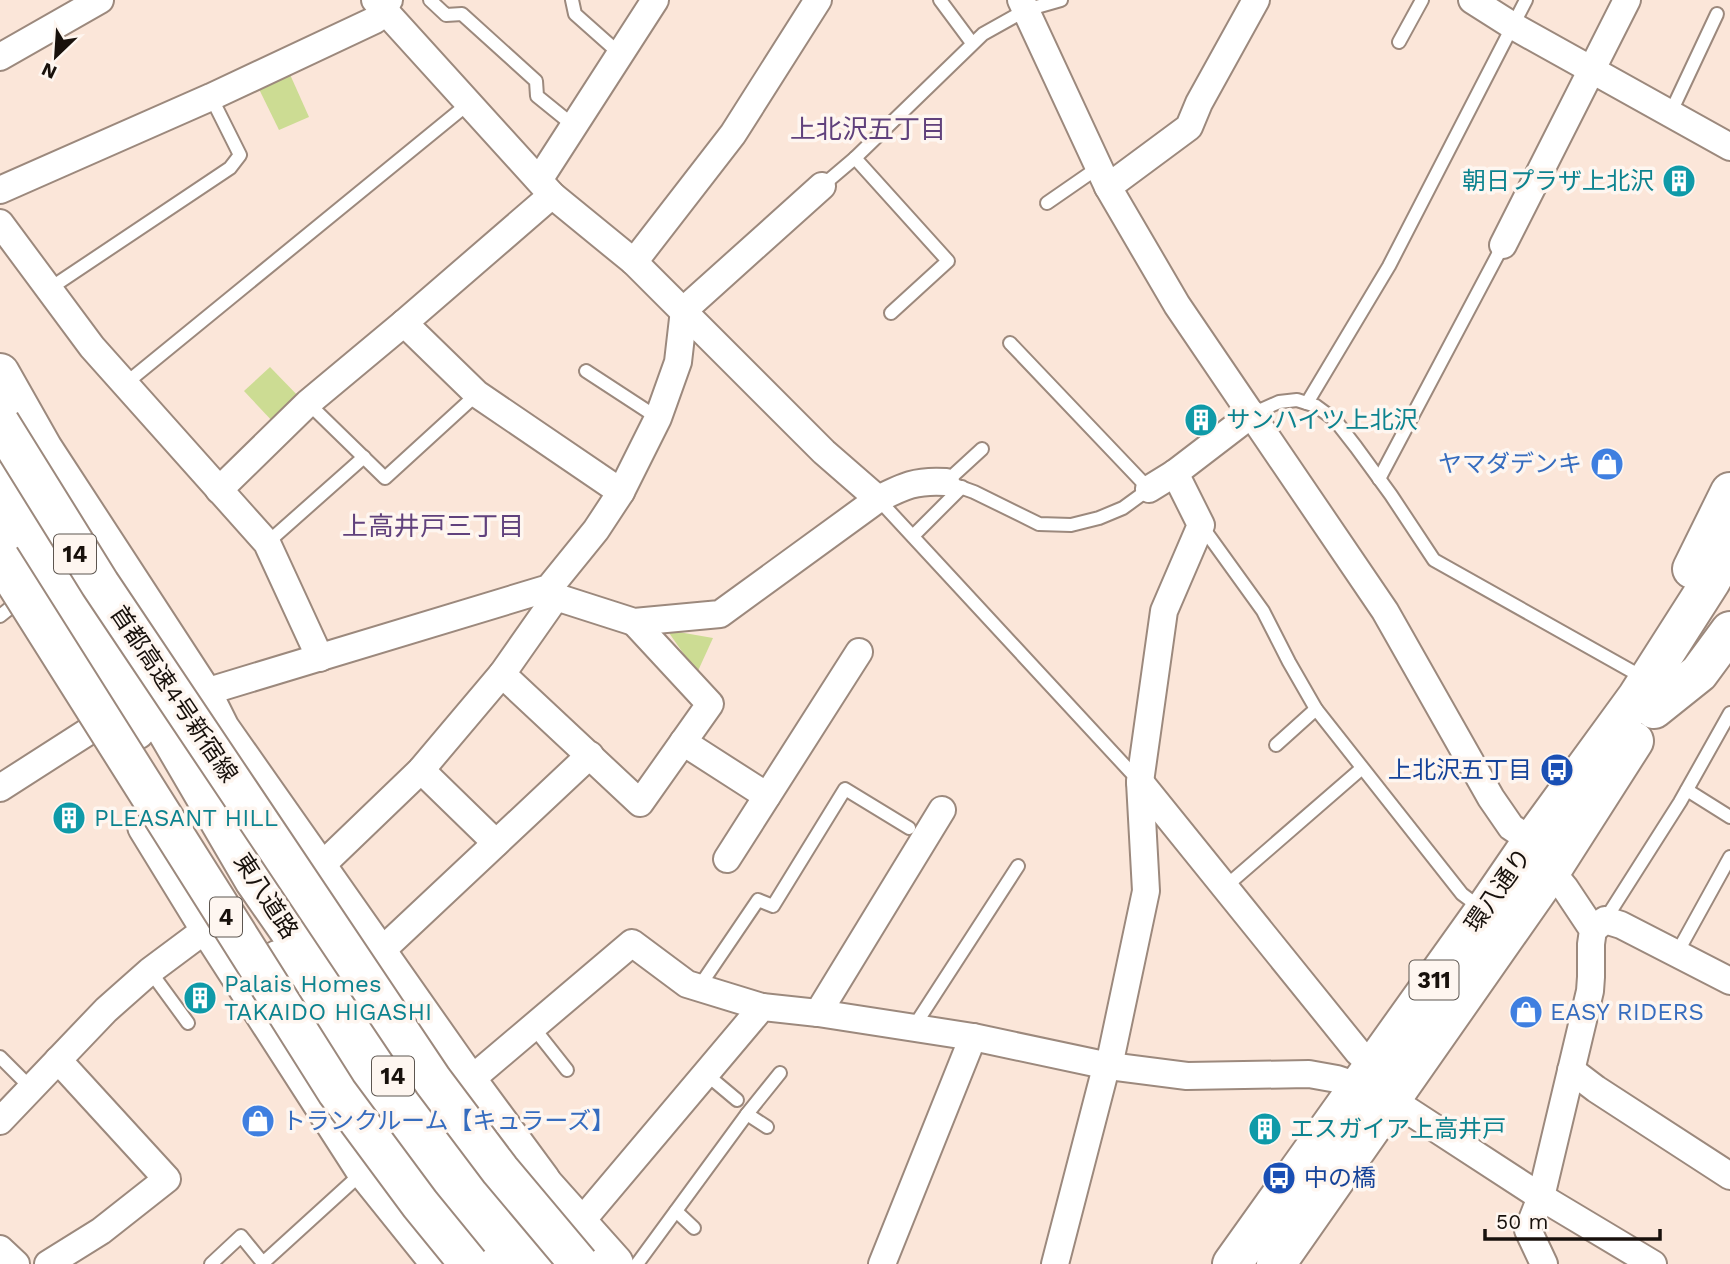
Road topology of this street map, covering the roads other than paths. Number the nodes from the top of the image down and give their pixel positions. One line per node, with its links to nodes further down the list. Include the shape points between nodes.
1 (100, 0): 20 (street)
2 (430, 0): 25 (lane, via 446,15 462,14 536,81 537,96)
3 (572, 0): 19 (lane, via 575,14)
4 (655, 0): 19 (street)
5 (940, 0): 18 (lane)
6 (1061, 0): 14 (lane)
7 (1256, 0): 28 (street, via 1189,127)
8 (1422, 0): 17 (lane)
9 (1472, 0): 16 (street)
10 (1525, 0): 16 (lane)
11 (1627, 0): 21 (street)
12 (815, 1): 35 (street, via 733,134)
13 (382, 3): 22 (street, via 375,20); 23 (street)
14 (1023, 5): 18 (lane); 28 (street)
15 (1717, 14): 24 (lane)
16 (1513, 26): 21 (street); 46 (lane, via 1389,266)
17 (1399, 42)
18 (972, 43): 27 (lane)
19 (620, 54): 25 (street)
20 (0, 57)
21 (1591, 70): 24 (street); 34 (street)
22 (211, 97): 31 (street); 36 (lane, via 240,155 230,168)
23 (469, 103): 30 (street); 43 (lane)
24 (1670, 114): 26 (street)
25 (574, 126): 30 (street)
26 (1730, 147)
27 (855, 158): 29 (lane); 38 (lane, via 948,261)
28 (1104, 177): 32 (lane); 47 (street, via 1177,305)
29 (822, 186): 37 (street)
30 (546, 187): 35 (street); 39 (street)
31 (0, 190)
32 (1047, 203)
33 (0, 223): 36 (street)
34 (1503, 245): 54 (lane)
35 (634, 262): 37 (street)
36 (49, 289): 43 (street)
37 (684, 310): 48 (street, via 678,362); 60 (street, via 824,452)
38 (891, 313)
39 (404, 323): 44 (street); 45 (street)
40 (1010, 343): 56 (lane)
41 (586, 371): 48 (lane)
42 (0, 373): 78 (main road, via 43,449)
43 (125, 384): 57 (street)
44 (477, 394): 51 (lane, via 385,478); 58 (street)
45 (308, 403): 51 (lane); 57 (street)
46 (1307, 403): 47 (lane, via 1279,402); 54 (lane, via 1335,420)
47 (1252, 414): 53 (street); 96 (street, via 1385,611 1491,798 1511,827)
48 (658, 418): 58 (street)
49 (0, 422): 77 (main road, 東八道路 / 14, via 69,541); 147 (main road, 首都高速4号新宿線, bridge, via 100,584 433,1081)
50 (982, 449): 55 (lane)
51 (365, 457): 65 (lane)
52 (0, 472): 77 (main road, via 49,554)
53 (1175, 473): 56 (street); 63 (street)
54 (1379, 479): 79 (lane, via 1434,560)
55 (954, 485): 56 (lane, via 1039,524 1071,526 1123,508); 60 (street, via 926,481 905,485); 64 (lane)
56 (1149, 489)
57 (219, 490): 65 (street)
58 (621, 492): 69 (street)
59 (1730, 492): 79 (main road, via 1680,594)
60 (878, 499): 64 (lane); 72 (street, via 720,614)
61 (0, 504): 70 (main road)
62 (0, 512): 70 (main road, 東八道路 / 14)
63 (1201, 525): 80 (lane, via 1263,611); 88 (street, via 1164,611)
64 (913, 536): 88 (lane)
65 (267, 543): 75 (street)
66 (1730, 545): 79 (main road, 環八通り / 311)
67 (0, 558): 141 (main road, 4, bridge, via 337,1092 420,1204)
68 (1730, 592): 79 (main road, 環八通り / 311)
69 (553, 593): 72 (street); 75 (street); 76 (street)
70 (56, 596): 111 (main road, 東八道路 / 14, via 236,898)
71 (3, 605): 82 (main road)
72 (634, 622): 83 (street, via 710,704)
73 (1730, 631): 79 (main road, via 1699,673)
74 (859, 652): 91 (street)
75 (320, 658): 78 (street)
76 (502, 674): 85 (street); 87 (street)
77 (143, 691): 101 (main road, 東八道路 / 14)
78 (202, 693): 100 (main road, via 220,729)
79 (1642, 693): 96 (main road, 環八通り / 311)
80 (1316, 709): 84 (lane); 86 (lane)
81 (1730, 713): 90 (lane)
82 (89, 731): 89 (street); 105 (main road)
83 (683, 742): 85 (street, via 640,803); 91 (street)
84 (1276, 745)
85 (590, 755): 95 (street)
86 (1362, 769): 102 (lane); 103 (lane, via 1462,894)
87 (421, 770): 95 (street); 100 (street)
88 (1140, 782): 102 (street); 120 (street, via 1146,891)
89 (0, 788)
90 (1687, 790): 93 (lane); 104 (lane)
91 (767, 796): 98 (street)
92 (942, 810): 113 (street)
93 (1730, 817)
94 (909, 828): 110 (lane, via 845,789 774,906 758,900)
95 (496, 843): 107 (street)
96 (1541, 856): 103 (main road, 環八通り / 311); 104 (street); 126 (main road, 環八通り / 311)
97 (1730, 856): 106 (lane)
98 (727, 859)
99 (1018, 866): 116 (lane)
100 (318, 868): 107 (main road)
101 (254, 880): 134 (main road); 146 (main road, 東八道路 / 14, via 408,1098)
102 (1225, 887): 126 (street, via 1358,1052)
103 (1484, 911): 126 (main road, 環八通り / 311)
104 (1599, 925): 106 (street, via 1621,925); 122 (street, via 1590,991)
105 (209, 927): 108 (street); 132 (main road)
106 (1677, 953): 109 (street)
107 (378, 954): 125 (main road)
108 (150, 971): 114 (lane); 119 (street)
109 (1727, 973)
110 (699, 987): 112 (street); 115 (street, via 688,984 632,943)
111 (308, 1006): 141 (main road, 14); 145 (main road, 東八道路 / 14)
112 (762, 1006): 113 (street); 124 (street)
113 (818, 1013): 116 (street)
114 (188, 1023)
115 (533, 1027): 121 (lane); 125 (street)
116 (913, 1028): 117 (street)
117 (973, 1037): 120 (street); 150 (street)
118 (0, 1057): 127 (lane)
119 (58, 1060): 127 (street); 143 (street, via 167,1179 101,1231)
120 (1109, 1066): 126 (street, via 1187,1076 1308,1074); 151 (street)
121 (567, 1070)
122 (1571, 1070): 133 (street); 135 (street)
123 (780, 1073): 129 (lane)
124 (706, 1074): 128 (lane); 137 (street)
125 (468, 1082): 134 (main road)
126 (1374, 1084): 135 (street); 152 (main road, 環八通り / 311); 153 (main road, 環八通り / 311)
127 (31, 1088): 130 (street)
128 (737, 1100)
129 (747, 1114): 131 (lane); 136 (lane)
130 (0, 1121)
131 (766, 1127)
132 (365, 1169): 141 (main road); 144 (lane, via 263,1263 241,1236)
133 (1730, 1176)
134 (541, 1181): 137 (main road)
135 (1541, 1196): 140 (street, via 1528,1230); 154 (street)
136 (676, 1211): 138 (lane); 149 (lane)
137 (579, 1224): 148 (main road)
138 (694, 1228)
139 (0, 1248): 142 (street)
140 (1536, 1259)
141 (450, 1263)
142 (16, 1264)
143 (48, 1264)
144 (211, 1264)
145 (504, 1264)
146 (543, 1264)
147 (579, 1264)
148 (614, 1264)
149 (637, 1264)
150 (882, 1264)
151 (1055, 1264)
152 (1232, 1264)
153 (1276, 1264)
154 (1653, 1264)

